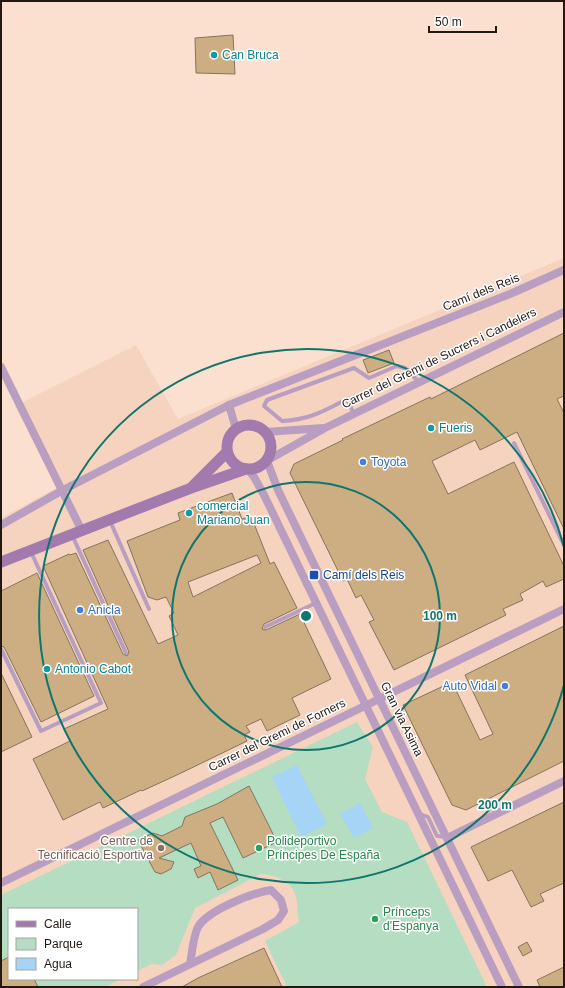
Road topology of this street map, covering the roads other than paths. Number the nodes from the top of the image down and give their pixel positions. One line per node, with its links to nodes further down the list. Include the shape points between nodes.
1 (564, 270): 5 (street, Camí dels Reis, via 510,294)
2 (564, 312): 4 (street, Carrer del Gremi de Sucrers i Candelers)
3 (1, 367): 15 (street)
4 (419, 383): 6 (street, Carrer del Gremi de Sucrers i Candelers); 6 (lane, via 405,368 397,366 369,378 354,368 267,400 264,406 282,421 299,420 347,399)
5 (229, 405): 8 (street); 15 (street, Camí dels Reis)
6 (354, 414): 7 (street, Carrer del Gremi de Sucrers i Candelers)
7 (325, 428): 9 (street, Carrer del Gremi de Sucrers i Candelers); 12 (street, Carrer del Gremi de Sucrers i Candelers)
8 (236, 429): 9 (street, via 248,425); 11 (street, via 228,439)
9 (266, 432): 12 (street, via 272,446)
10 (514, 443): 19 (lane)
11 (227, 452): 13 (street, via 234,464); 14 (street)
12 (267, 460): 13 (street, via 259,468); 28 (street, Gran via Asima, via 278,490)
13 (247, 470): 14 (street); 22 (street, via 264,495)
14 (191, 488): 16 (street)
15 (63, 490): 17 (street, Camí dels Reis); 18 (street)
16 (109, 520): 18 (street); 23 (lane)
17 (1, 525)
18 (77, 533): 20 (street); 27 (lane)
19 (564, 545)
20 (31, 551): 21 (street); 26 (lane, via 101,703 41,731)
21 (1, 562)
22 (316, 603): 25 (lane); 29 (street)
23 (149, 609)
24 (564, 609): 28 (street, Carrer del Gremi de Forners)
25 (265, 627)
26 (1, 649)
27 (126, 653)
28 (379, 700): 29 (street, Carrer del Gremi de Forners); 32 (street, Gran via Asima)
29 (366, 705): 31 (street); 33 (street, Carrer del Gremi de Forners)
30 (564, 781): 32 (street)
31 (417, 813): 32 (lane, via 428,817 437,836); 36 (street)
32 (447, 838): 37 (street, Gran via Asima)
33 (1, 883)
34 (190, 964): 34 (street, via 278,920 284,911 281,900 272,890 257,892 208,916 197,928); 35 (street)
35 (143, 987)
36 (502, 987)
37 (520, 987)

